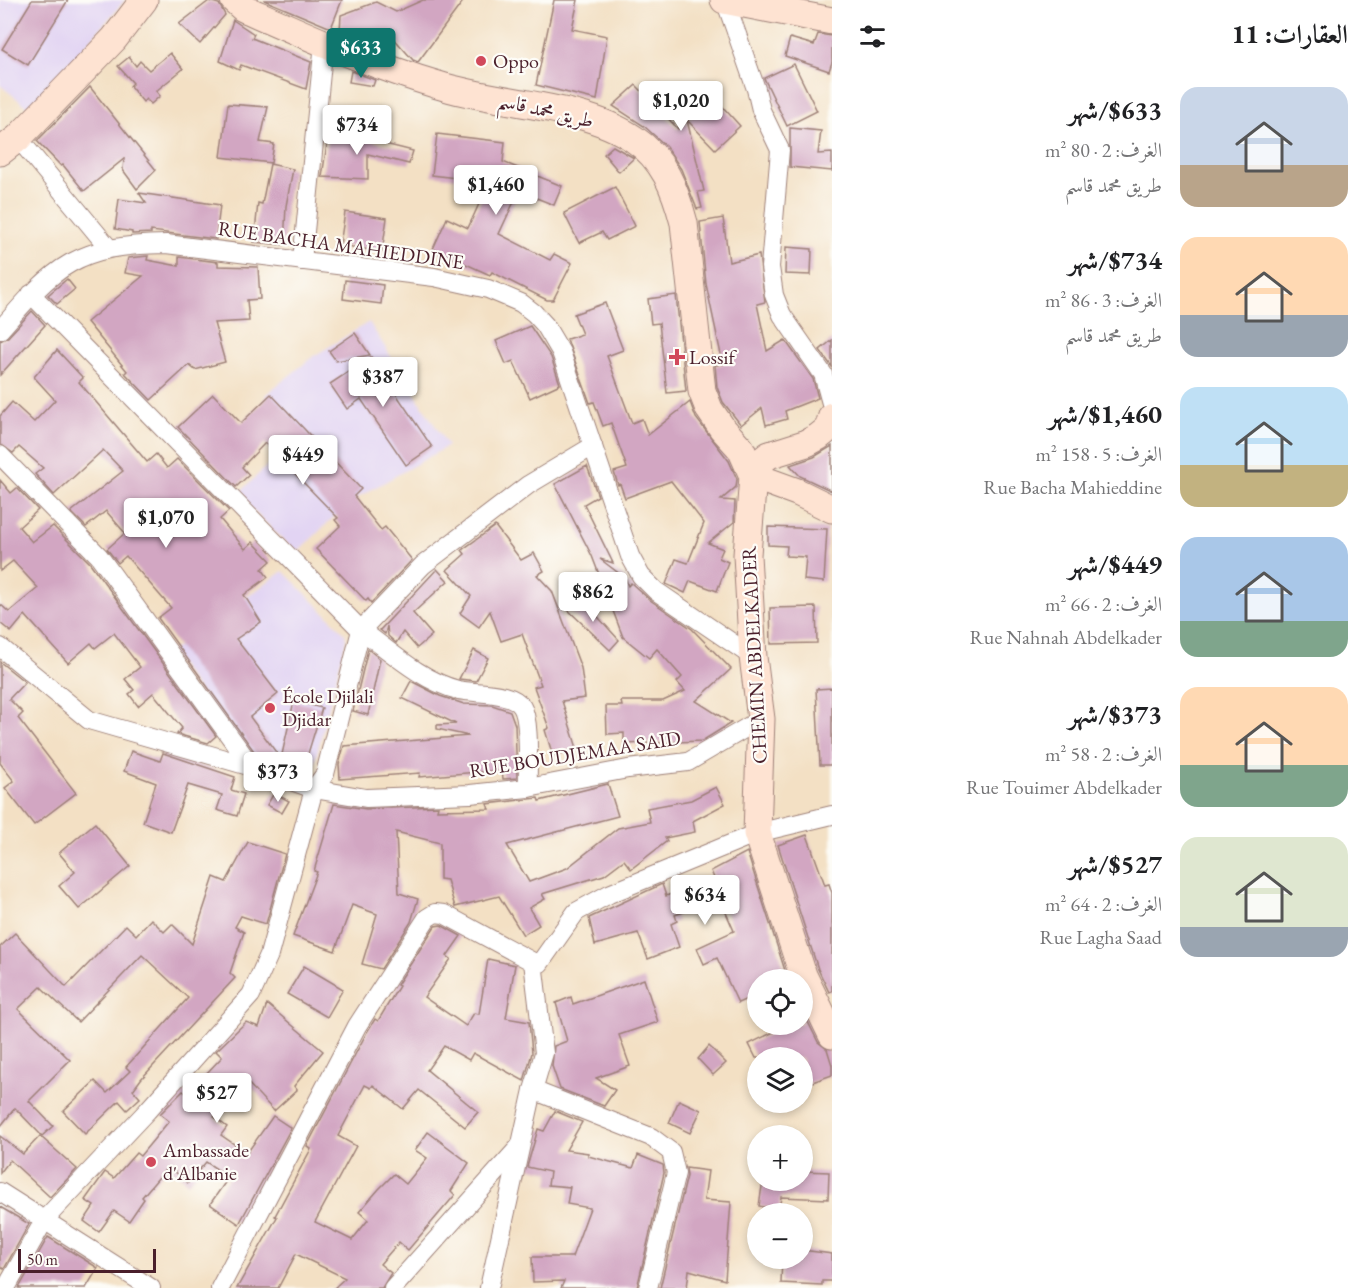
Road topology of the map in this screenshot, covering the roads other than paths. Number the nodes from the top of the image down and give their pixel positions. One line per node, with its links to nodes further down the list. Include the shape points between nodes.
1 (144, 0): 6 (street, via 114,39)
2 (234, 0): 5 (street, طريق محمد قاسم, via 243,8)
3 (725, 0): 4 (street); 11 (street, via 761,110 780,150 770,267 774,295 782,315 823,374)
4 (832, 21)
5 (324, 43): 8 (street); 15 (street, طريق محمد قاسم, via 439,86 589,118 634,139 654,156 668,174 684,223 702,391 722,428 741,449)
6 (9, 145): 7 (street)
7 (108, 248): 8 (street, RUE BACHA MAHIEDDINE, via 166,244); 9 (street, RUE BACHA MAHIEDDINE, via 85,254)
8 (302, 261): 13 (street, RUE BACHA MAHIEDDINE, via 434,277 488,289 521,303 545,325 561,352)
9 (31, 294): 10 (street, RUE BACHA MAHIEDDINE); 17 (street)
10 (0, 330)
11 (832, 407)
12 (832, 416): 15 (street, via 828,429 807,443 769,454)
13 (593, 446): 17 (street, via 528,485 423,565); 19 (street, RUE BACHA MAHIEDDINE, via 630,556 641,576)
14 (0, 455): 21 (street, via 99,556)
15 (753, 476): 16 (street); 19 (street, CHEMIN ABDELKADER, via 747,555)
16 (832, 509)
17 (361, 630): 22 (street, via 423,674 454,689 514,698 525,713); 23 (street, via 325,774)
18 (0, 647): 21 (street, RUE BOUDJEMAA SAID, via 89,720)
19 (753, 657): 20 (street, CHEMIN ABDELKADER)
20 (761, 719): 22 (street, RUE BOUDJEMAA SAID, via 688,762); 25 (street, CHEMIN ABDELKADER)
21 (252, 767): 23 (street, RUE BOUDJEMAA SAID)
22 (528, 788): 23 (street, RUE BOUDJEMAA SAID, via 366,798)
23 (314, 789): 31 (street, via 269,955 251,995)
24 (832, 815): 25 (street)
25 (758, 833): 26 (street, via 609,894 576,912 540,963); 27 (street, CHEMIN ABDELKADER, via 803,975)
26 (533, 962): 28 (street, via 543,1053); 34 (street, via 444,914 435,913 427,918 357,1026)
27 (832, 1035)
28 (532, 1090): 29 (street); 37 (street, via 651,1137 671,1152 676,1173)
29 (521, 1145): 35 (street); 36 (street)
30 (0, 1192): 31 (street)
31 (45, 1219): 32 (street); 33 (street)
32 (6, 1288)
33 (151, 1288)
34 (220, 1288)
35 (393, 1288)
36 (489, 1288)
37 (648, 1288)

